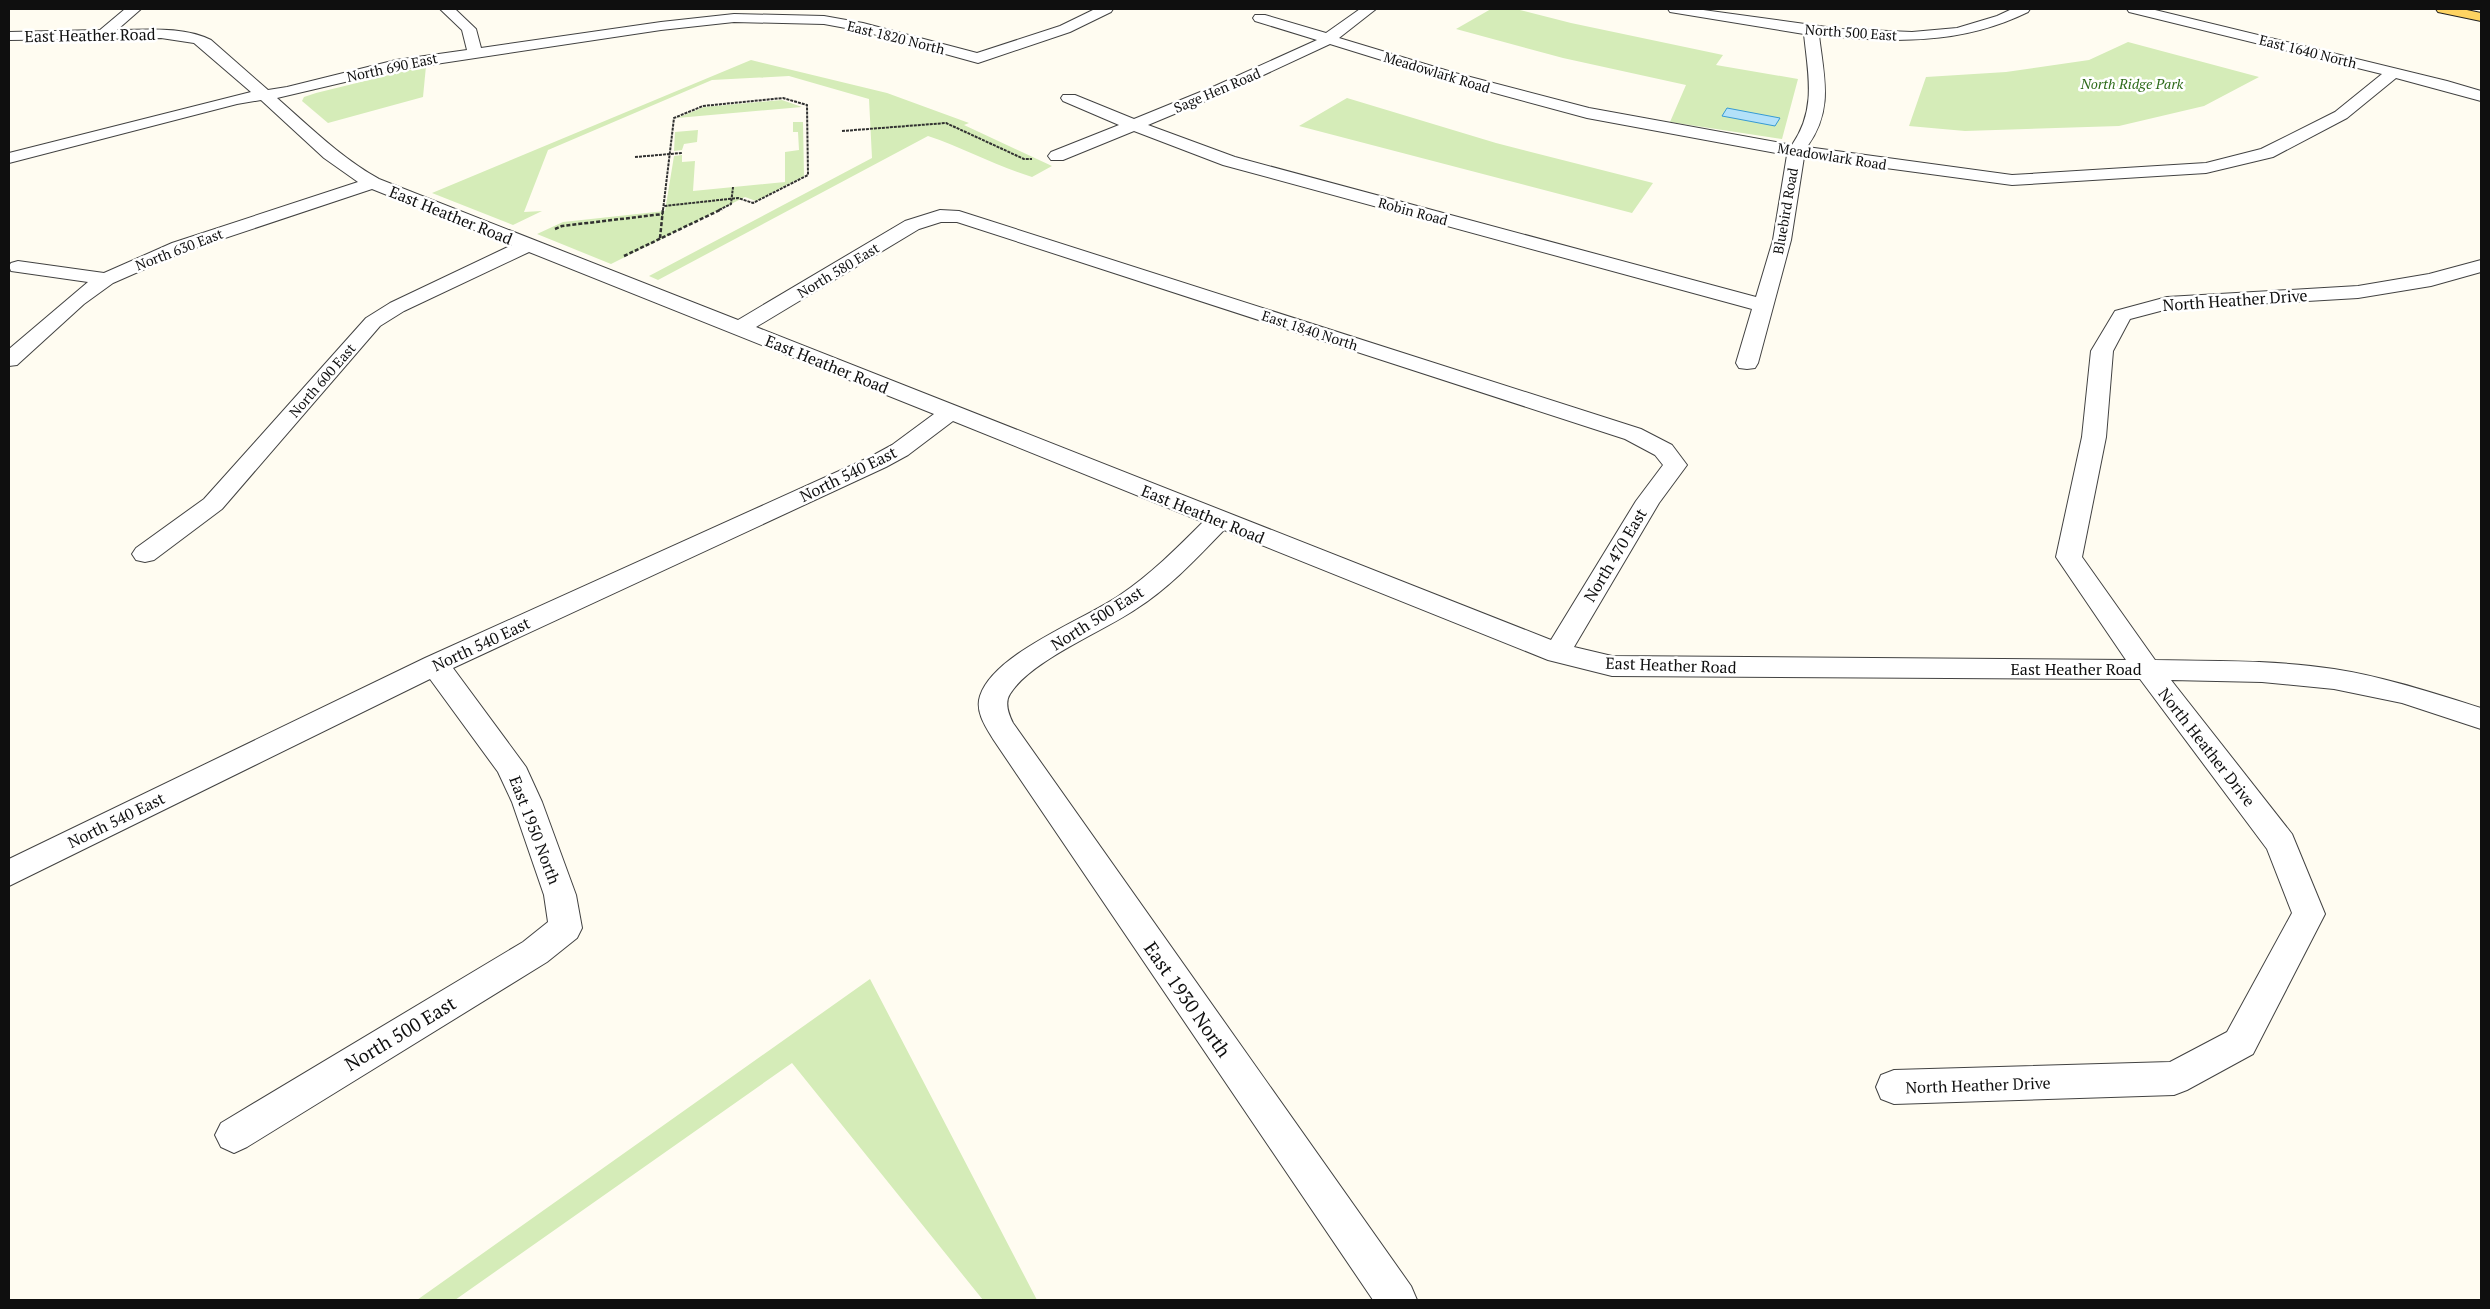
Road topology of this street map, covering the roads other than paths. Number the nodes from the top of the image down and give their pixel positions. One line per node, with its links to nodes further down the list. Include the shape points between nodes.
1 (134, 9): 13 (street)
2 (448, 9): 16 (street, via 469,29)
3 (1106, 9): 10 (street, East 1820 North, via 1070,27 978,58 863,27 824,20)
4 (1370, 9): 15 (street, Sage Hen Road)
5 (1676, 9): 12 (street, North 500 East)
6 (2023, 9): 12 (street, North 500 East, via 1986,26 1926,36)
7 (2134, 9): 17 (street, East 1640 North)
8 (2443, 9): 9 (main road)
9 (2481, 17)
10 (782, 18): 16 (street, North 690 East, via 695,22)
11 (1260, 18): 15 (street, Meadowlark Road)
12 (1811, 30): 22 (street, Bluebird Road, via 1817,109 1806,137)
13 (104, 35): 14 (street, East Heather Road); 18 (street, East Heather Road, via 162,34 198,39)
14 (9, 36)
15 (1330, 39): 21 (street, Sage Hen Road, via 1221,89); 22 (street, Meadowlark Road, via 1586,113)
16 (475, 52): 18 (street, North 690 East, via 396,65)
17 (2394, 72): 19 (street, East 1640 North); 22 (street, Meadowlark Road, via 2347,111 2300,138 2267,153 2206,168 2012,180)
18 (263, 95): 24 (street, North 690 East, via 236,99); 25 (street, East Heather Road, via 330,154)
19 (2481, 96)
20 (1069, 98): 21 (street, Robin Road)
21 (1132, 124): 23 (street, Sage Hen Road); 31 (street, Robin Road, via 1230,161)
22 (1796, 151): 31 (street, Bluebird Road, via 1782,240)
23 (1056, 156)
24 (9, 158)
25 (373, 184): 27 (street, East Heather Road); 30 (street, North 630 East, via 179,247)
26 (940, 216): 32 (street, North 580 East, via 912,225); 36 (street, East 1840 North, via 959,217 1633,434 1664,449)
27 (527, 245): 32 (street, East Heather Road); 38 (street, North 600 East, via 405,302 373,322 213,504)
28 (2481, 266): 41 (street, North Heather Drive, via 2431,280 2358,292 2168,302 2122,315 2102,352 2094,437 2069,557)
29 (18, 267): 30 (street)
30 (106, 280): 33 (street, North 630 East, via 77,300)
31 (1764, 306): 34 (street, Bluebird Road)
32 (738, 329): 35 (street, East Heather Road)
33 (9, 360)
34 (1747, 363)
35 (950, 413): 37 (street, East Heather Road); 40 (street, North 540 East, via 878,462)
36 (1674, 460): 39 (street, North 470 East, via 1671,473 1648,501)
37 (1219, 520): 39 (street, East Heather Road); 42 (street, North 500 East, via 1130,601 1017,669 1007,676)
38 (145, 554)
39 (1558, 653): 41 (street, East Heather Road, via 1612,666)
40 (435, 665): 44 (street, North 540 East); 45 (street, East 1950 North, via 510,767 527,802 560,895)
41 (2147, 669): 43 (street, East Heather Road, via 2262,672 2334,679 2404,694); 46 (street, North Heather Drive, via 2281,843 2309,914 2240,1044 2174,1078)
42 (996, 692): 48 (street, East 1930 North, via 994,712 1002,731)
43 (2481, 719)
44 (9, 873)
45 (565, 928): 47 (street, North 500 East, via 535,952)
46 (1894, 1087)
47 (234, 1135)
48 (1397, 1300)

